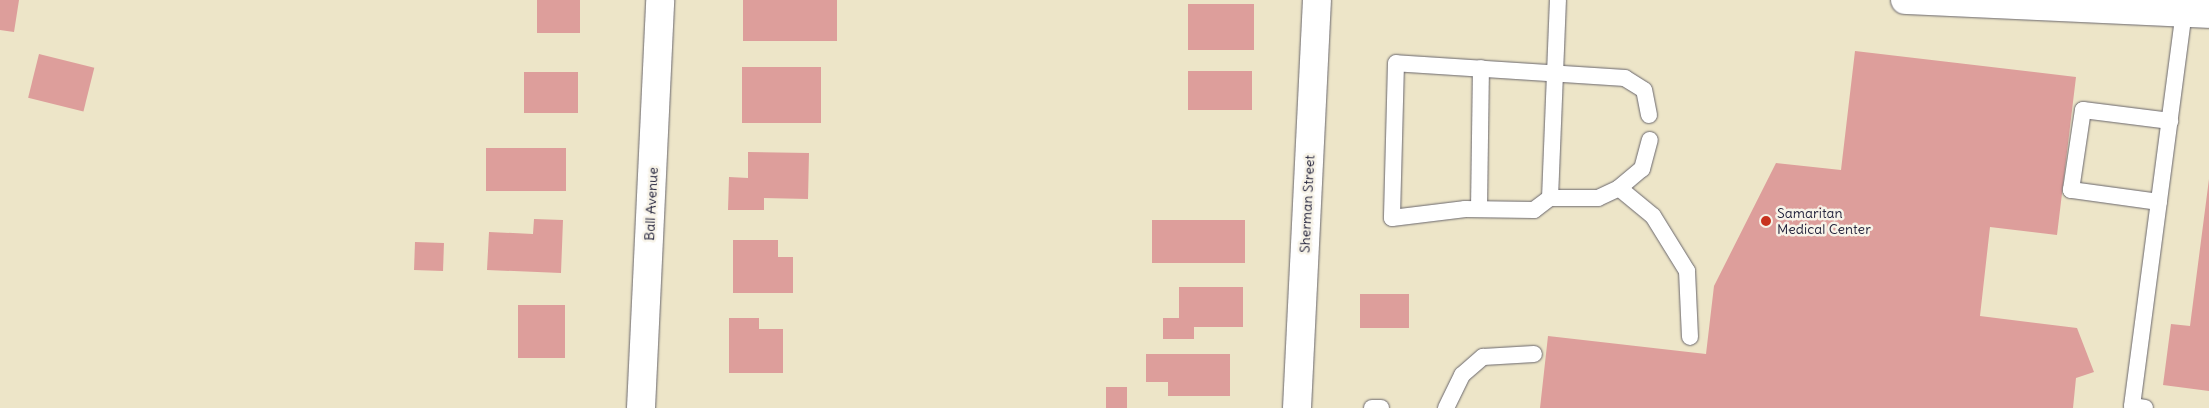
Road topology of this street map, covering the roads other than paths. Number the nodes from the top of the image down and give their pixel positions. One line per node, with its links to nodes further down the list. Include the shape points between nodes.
1 (660, 0): 18 (street, Ball Avenue)
2 (1316, 0): 19 (street, Sherman Street)
3 (1558, 0): 8 (lane)
4 (1905, 0): 5 (street)
5 (2098, 5): 6 (street)
6 (2197, 14): 10 (lane)
7 (1482, 68): 8 (lane); 15 (lane); 15 (lane, via 1396,63 1392,218)
8 (1555, 72): 9 (lane, via 1625,78 1644,90); 13 (lane)
9 (1649, 115)
10 (2170, 121): 14 (lane); 14 (lane, via 2083,110 2071,190)
11 (1650, 140): 12 (lane, via 1642,169)
12 (1620, 188): 13 (lane, via 1598,198); 16 (lane, via 1653,216 1687,271)
13 (1550, 198): 15 (lane, via 1534,210)
14 (2159, 202): 23 (lane, via 2132,406)
15 (1479, 209)
16 (1690, 337)
17 (1534, 354): 22 (lane, via 1483,357 1462,375)
18 (641, 408)
19 (1297, 408)
20 (1372, 408): 21 (lane)
21 (1381, 408)
22 (1446, 408)
23 (2146, 408)

